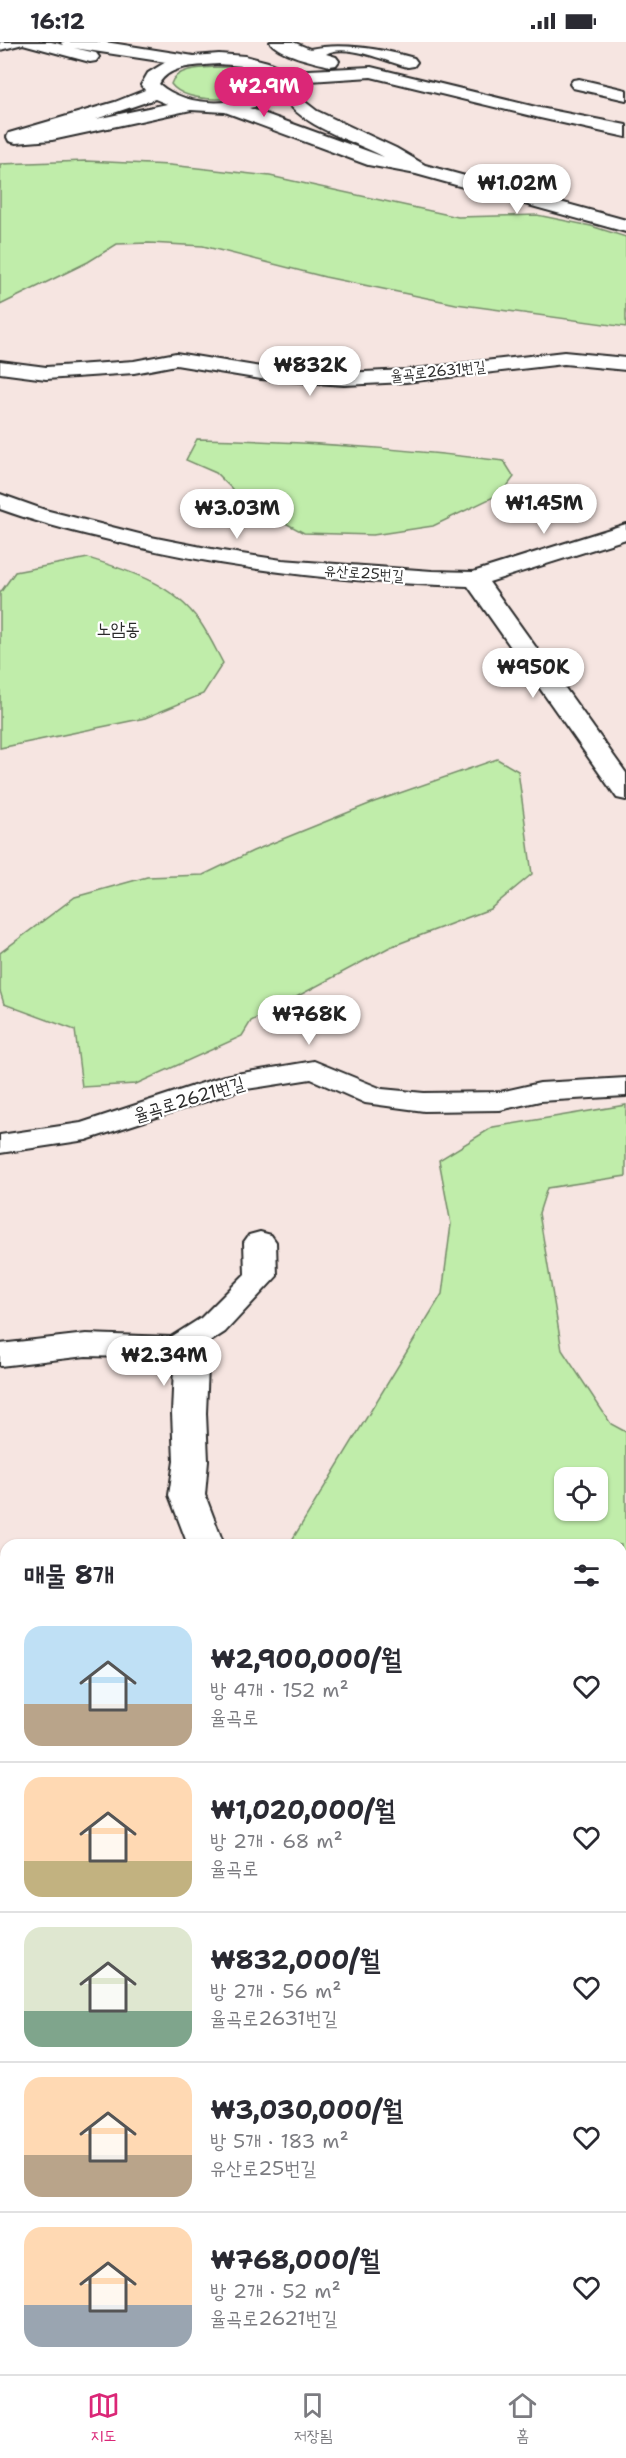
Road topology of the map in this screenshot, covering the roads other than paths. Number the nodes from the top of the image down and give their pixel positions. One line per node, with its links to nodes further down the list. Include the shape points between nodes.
1 (16, 42): 6 (street)
2 (30, 42): 14 (street, via 118,64)
3 (70, 42): 8 (street)
4 (237, 42): 9 (street)
5 (279, 42): 7 (street)
6 (0, 45)
7 (311, 56): 10 (street); 11 (street, via 326,46 348,44 414,66)
8 (196, 61): 9 (street); 14 (street, via 169,67)
9 (241, 61): 12 (street, via 276,70)
10 (371, 72): 11 (street); 12 (street)
11 (398, 79): 18 (street)
12 (285, 81): 17 (street, via 279,93 266,99); 20 (street, via 297,104 311,115)
13 (579, 84): 15 (street)
14 (153, 85): 16 (street, via 175,102); 19 (street, via 109,111)
15 (626, 95)
16 (190, 105): 17 (street); 19 (street, via 52,134)
17 (226, 106): 20 (street, via 375,161)
18 (622, 126)
19 (8, 139)
20 (418, 169): 21 (street)
21 (626, 226)
22 (626, 364): 23 (street, 율곡로2631번길, via 564,358 344,379 261,373 176,359 134,367 46,373)
23 (0, 366)
24 (0, 501): 26 (street, 유산로25번길, via 127,538 222,558 282,567)
25 (626, 531): 26 (street)
26 (475, 579): 27 (street)
27 (626, 792)
28 (626, 1087): 29 (street, 율곡로2621번길, via 540,1092 500,1101 424,1102 376,1096 314,1070 235,1082 86,1131)
29 (0, 1144)
30 (260, 1242): 31 (street, via 261,1276 213,1325)
31 (177, 1348): 32 (street, via 86,1346); 33 (street, via 191,1366 187,1495)
32 (0, 1355)
33 (204, 1539)

